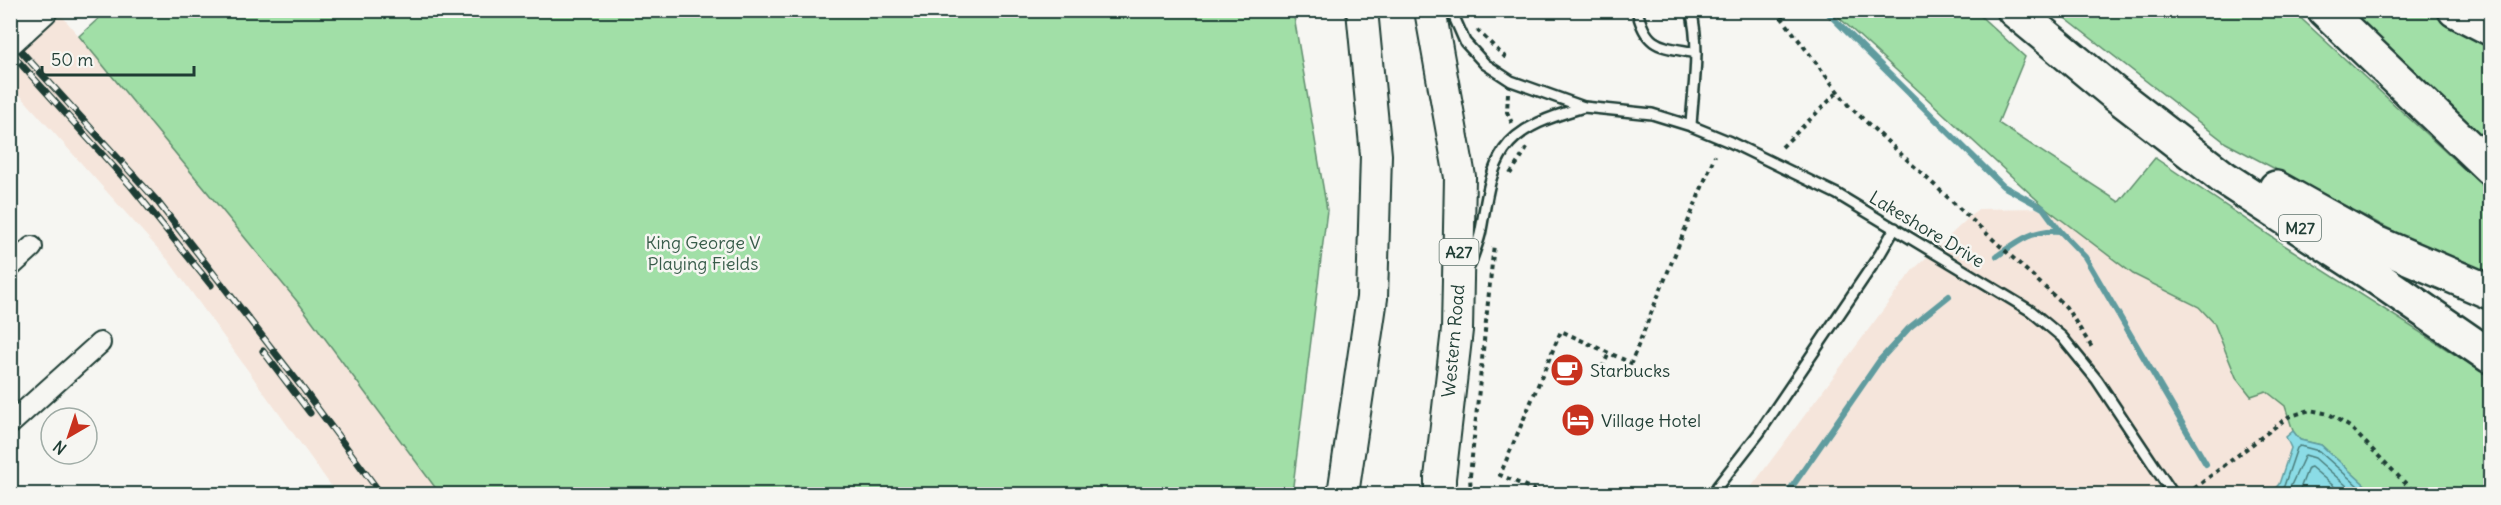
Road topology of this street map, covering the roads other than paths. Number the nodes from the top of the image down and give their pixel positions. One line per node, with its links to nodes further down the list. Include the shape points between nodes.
1 (1362, 10): 24 (main road, via 1376,155 1372,298)
2 (1430, 10): 19 (main road, Western Road / A27, via 1460,177)
3 (1451, 10): 12 (lane, via 1465,42 1485,64 1511,81)
4 (1637, 10): 10 (lane, via 1648,39)
5 (1690, 10): 10 (lane)
6 (2014, 10): 11 (highway, M27)
7 (2325, 10): 14 (highway)
8 (2455, 10): 9 (highway)
9 (2490, 28)
10 (1696, 53): 13 (lane)
11 (2114, 93): 18 (highway, via 2373,242); 21 (highway, M27, via 2224,178)
12 (1584, 107): 13 (lane, Lakeshore Drive, via 1652,114); 19 (lane, via 1546,119 1504,150 1489,186 1480,233)
13 (1691, 126): 15 (lane, Lakeshore Drive, via 1776,163)
14 (2490, 168)
15 (1895, 228): 23 (lane, via 1759,433); 26 (lane, Lakeshore Drive, via 2031,311 2062,338 2097,380)
16 (32, 247): 17 (street)
17 (10, 267)
18 (2490, 292)
19 (1458, 298): 25 (main road, Western Road / A27)
20 (100, 343): 22 (street)
21 (2490, 356)
22 (10, 424)
23 (1717, 487)
24 (1342, 495)
25 (1440, 495)
26 (2173, 495)

